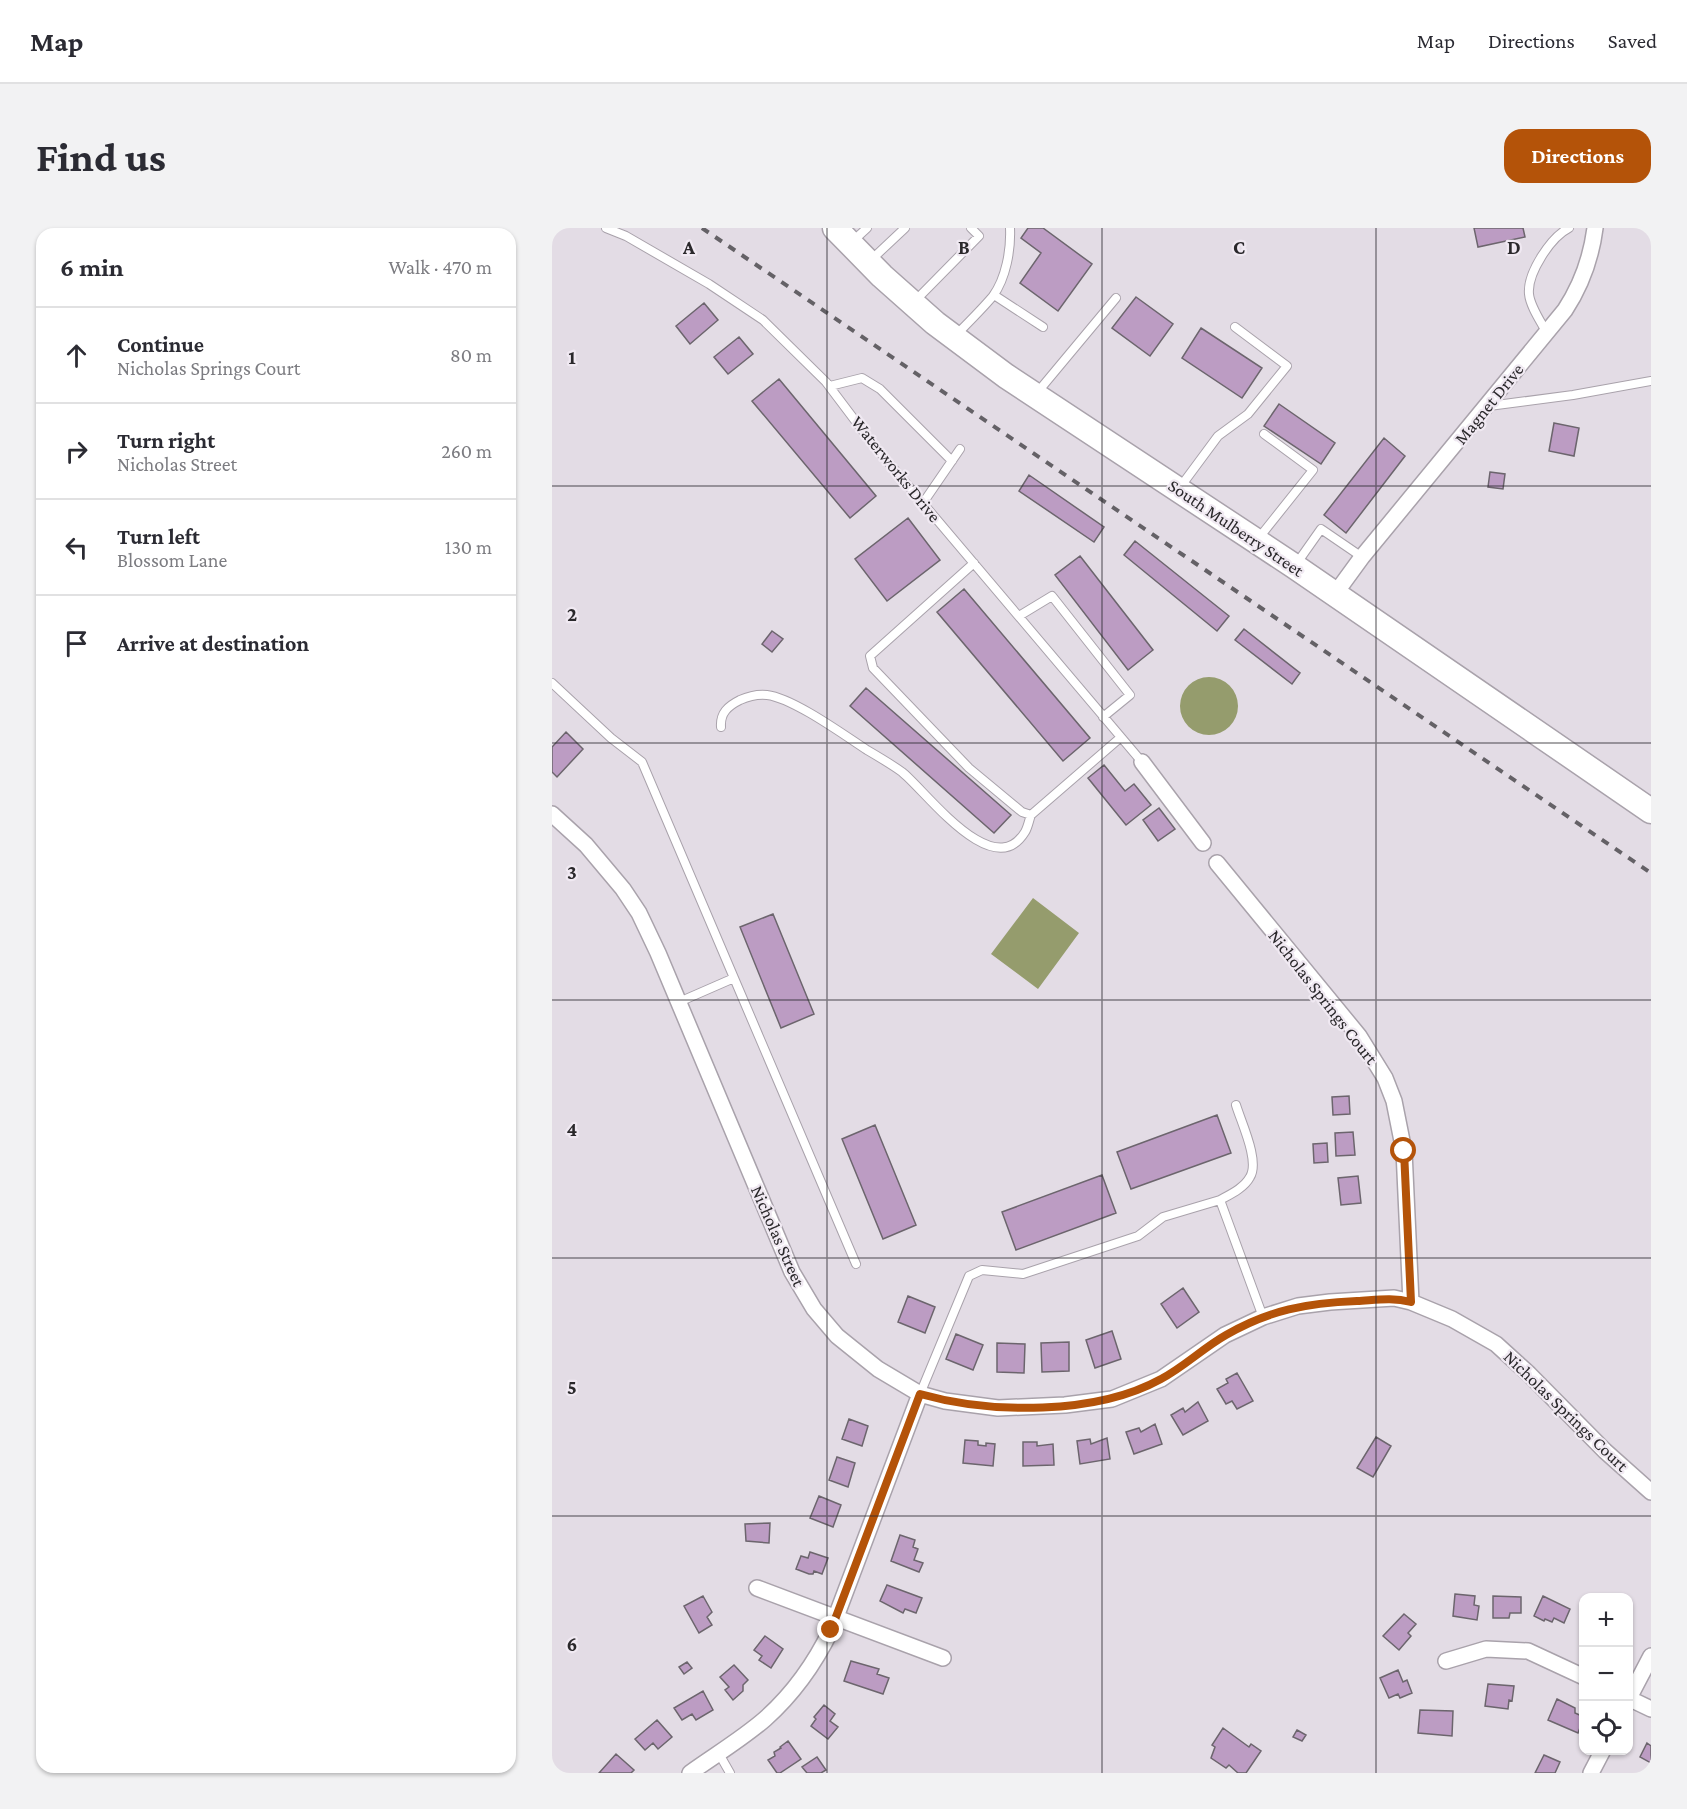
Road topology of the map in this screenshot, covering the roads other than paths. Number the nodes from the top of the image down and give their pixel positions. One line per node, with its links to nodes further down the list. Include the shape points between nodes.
1 (606, 228): 20 (lane, Waterworks Drive, via 709,284 763,320)
2 (905, 228): 11 (lane)
3 (971, 228): 10 (lane)
4 (986, 228): 10 (lane)
5 (1010, 228): 12 (lane, via 1007,260)
6 (1569, 228): 8 (lane)
7 (1595, 228): 17 (street, Magnet Drive, via 1581,283)
8 (1557, 231): 17 (lane, via 1531,275 1529,295)
9 (851, 233): 11 (main road, South Mulberry Street)
10 (979, 236): 14 (lane)
11 (869, 262): 14 (main road, South Mulberry Street)
12 (994, 295): 15 (lane); 18 (lane)
13 (1116, 298): 21 (lane)
14 (913, 303): 18 (main road, South Mulberry Street)
15 (1043, 327)
16 (1235, 327): 26 (lane, via 1287,366 1248,414 1218,436)
17 (1547, 333): 22 (street, Magnet Drive)
18 (954, 337): 21 (main road, South Mulberry Street)
19 (1651, 381): 22 (lane)
20 (830, 386): 25 (lane, via 862,378 880,389); 27 (lane, Waterworks Drive)
21 (1035, 395): 26 (main road, South Mulberry Street)
22 (1487, 406): 29 (street, Magnet Drive)
23 (1264, 434): 28 (lane, via 1313,470)
24 (960, 449): 25 (lane)
25 (952, 461): 27 (lane)
26 (1178, 490): 28 (main road, South Mulberry Street)
27 (922, 503): 30 (lane, Waterworks Drive)
28 (1256, 542): 31 (main road, South Mulberry Street)
29 (1359, 561): 31 (lane, via 1321,529); 32 (street, Magnet Drive)
30 (974, 563): 33 (lane, Waterworks Drive); 41 (lane, via 870,656 873,668 969,768 1022,812)
31 (1294, 566): 32 (main road, South Mulberry Street)
32 (1335, 594): 39 (main road, South Mulberry Street)
33 (1019, 616): 35 (lane, Waterworks Drive); 35 (lane, via 1053,596 1130,695)
34 (552, 683): 44 (lane, via 642,762)
35 (1103, 717): 37 (lane, Waterworks Drive)
36 (721, 728): 41 (lane, via 723,712 737,702 753,695 769,695 818,718 903,773 965,834 987,846 1014,843 1024,832)
37 (1120, 738): 38 (lane, Waterworks Drive); 41 (lane)
38 (1142, 762): 42 (street)
39 (1651, 811)
40 (552, 814): 45 (street, Nicholas Street, via 586,845 623,889 639,913)
41 (1031, 814)
42 (1203, 843)
43 (1217, 863): 49 (street, Nicholas Springs Court, via 1359,1036 1385,1078 1404,1151)
44 (734, 978): 45 (lane); 48 (lane)
45 (679, 1002): 51 (street, Nicholas Street, via 792,1272 814,1309 837,1336 878,1369)
46 (1236, 1105): 47 (lane, via 1253,1158 1251,1176)
47 (1221, 1200): 50 (lane); 51 (lane, via 1163,1217 1138,1236 1023,1274 982,1270 969,1276)
48 (856, 1264)
49 (1411, 1302): 50 (street, Nicholas Street, via 1394,1298 1330,1302 1298,1306); 52 (street, Nicholas Springs Court, via 1496,1344)
50 (1263, 1317): 51 (street, Nicholas Street, via 1225,1335 1161,1379 1112,1399 1065,1406 998,1408)
51 (920, 1394): 54 (street)
52 (1651, 1492)
53 (757, 1588): 54 (street)
54 (835, 1618): 56 (street); 62 (street, via 822,1650 805,1676 764,1720)
55 (1651, 1656): 59 (street)
56 (944, 1658)
57 (1446, 1661): 58 (street, via 1485,1649 1528,1651)
58 (1579, 1675)
59 (1633, 1691)
60 (1633, 1701): 61 (street)
61 (1651, 1709)
62 (718, 1752): 64 (street); 65 (lane)
63 (1600, 1755): 66 (street)
64 (690, 1773)
65 (730, 1773)
66 (1591, 1773)

